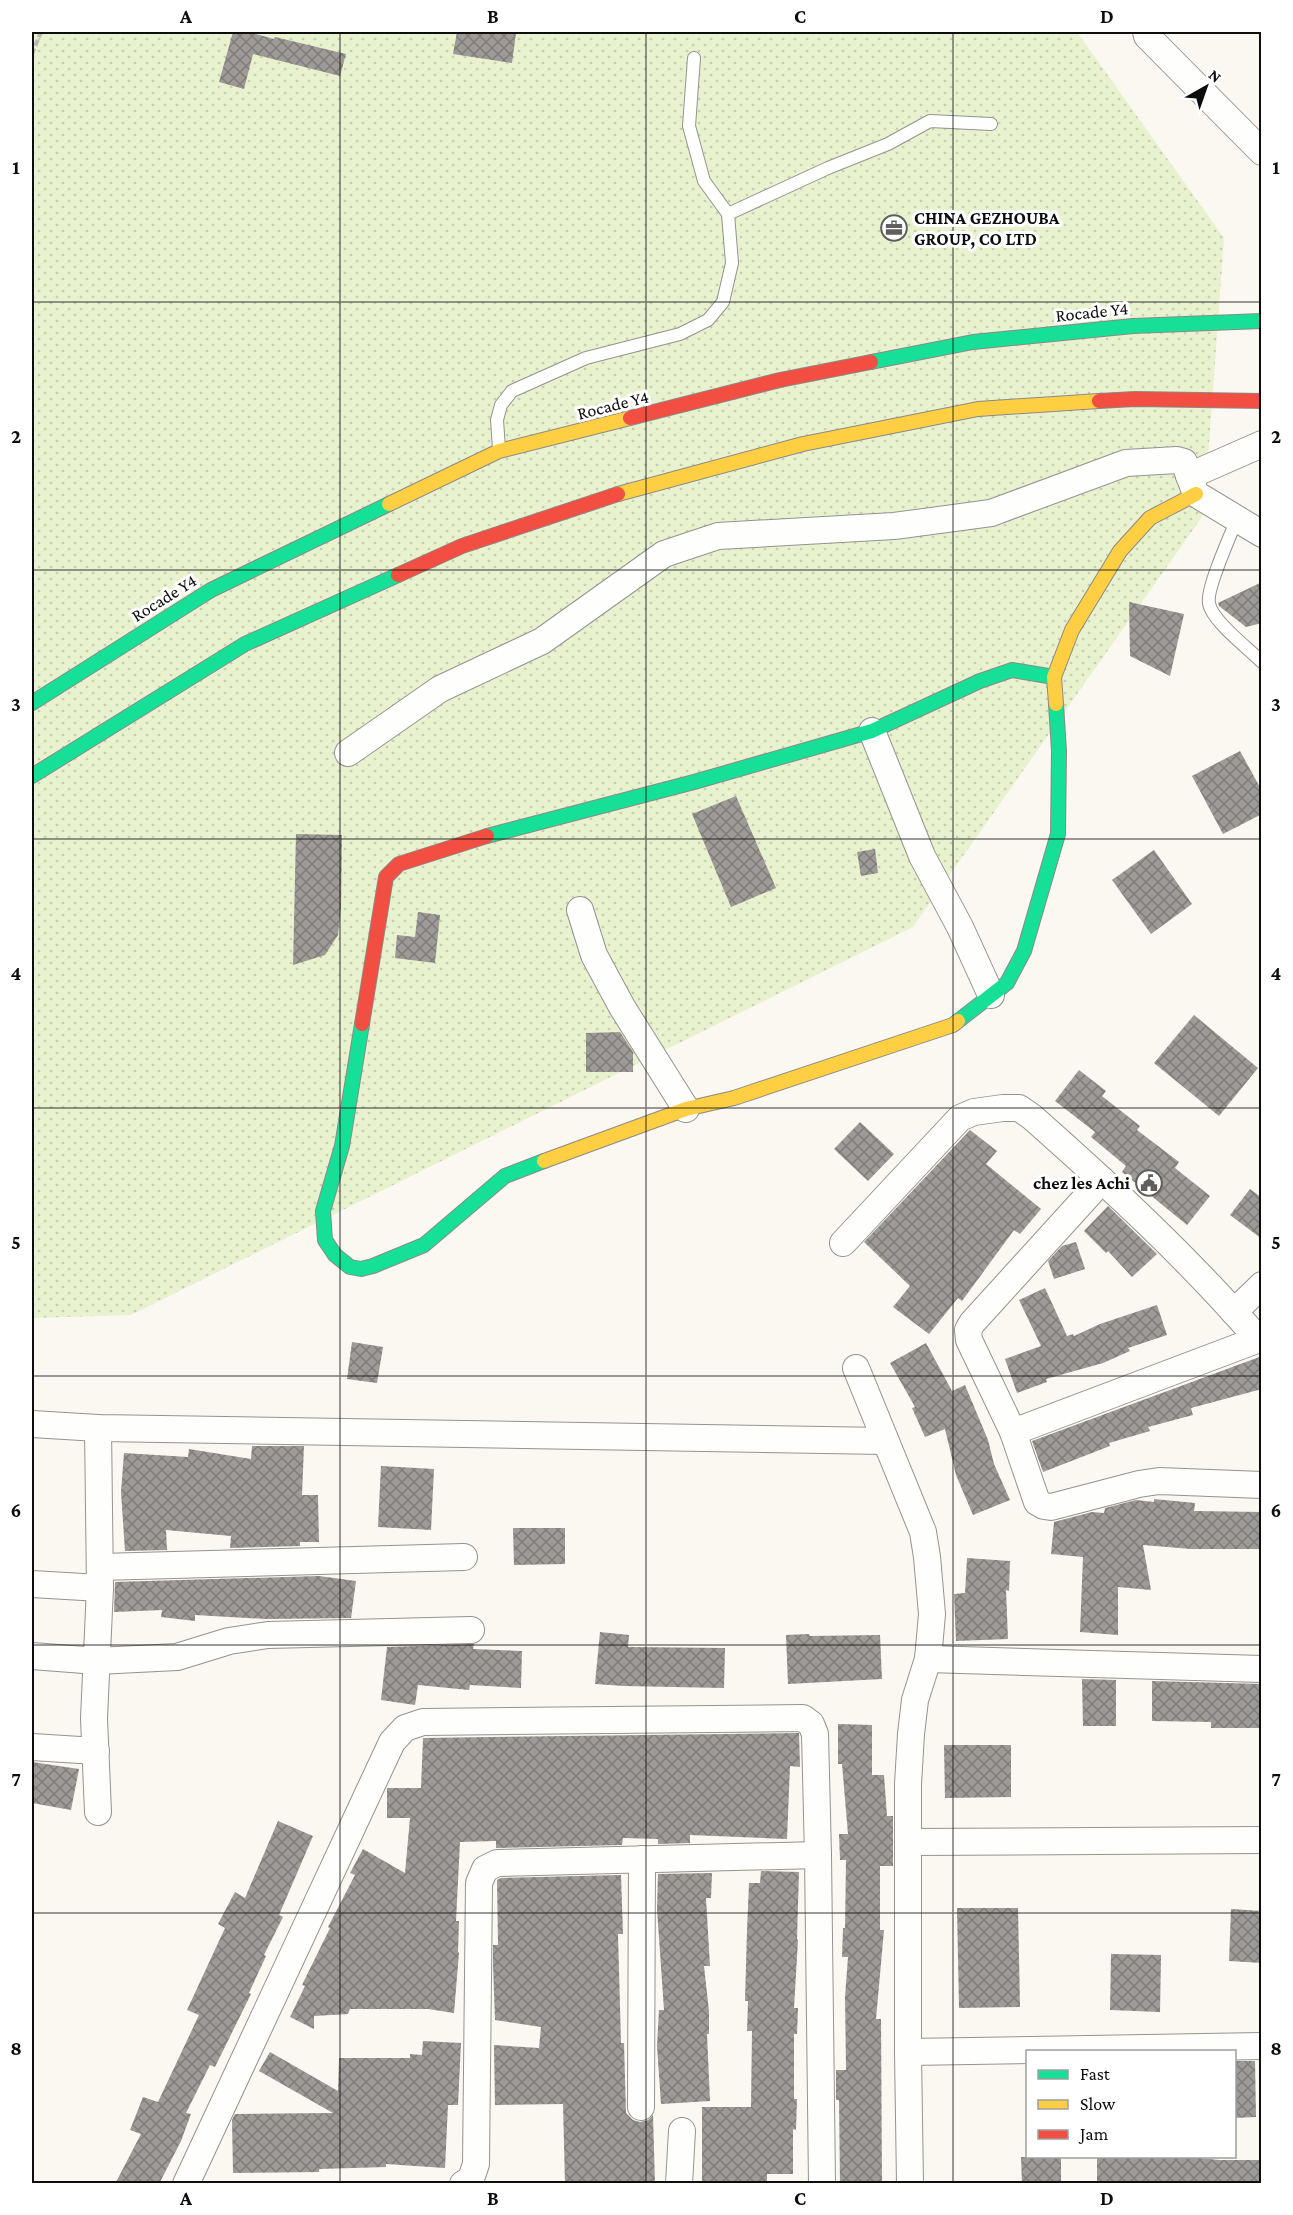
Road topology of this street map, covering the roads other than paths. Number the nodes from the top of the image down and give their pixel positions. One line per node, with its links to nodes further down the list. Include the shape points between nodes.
1 (1146, 32): 4 (street)
2 (694, 58): 5 (lane, via 689,126 704,181)
3 (992, 124): 5 (lane, via 930,121 888,144)
4 (1262, 152)
5 (728, 214): 9 (lane, via 732,263 723,302 708,320 680,334 586,358 512,391 501,405 497,420)
6 (1262, 321): 9 (main road, Rocade Y4, via 1133,326 973,342 780,380)
7 (1262, 401): 18 (main road, via 1134,399 978,409 803,444 611,496 462,546 245,644)
8 (1262, 444): 10 (street)
9 (499, 451): 15 (main road, Rocade Y4, via 211,590)
10 (1193, 485): 11 (street); 14 (main road, via 1150,518 1120,551 1072,630); 17 (street, via 1184,462 1126,463 991,513 894,526 718,536 664,554 542,641 440,689)
11 (1237, 519): 12 (street); 13 (lane, via 1208,602 1215,616)
12 (1262, 534)
13 (1262, 662)
14 (1054, 677): 16 (main road, via 1012,670); 20 (main road, via 1059,751 1058,834 1024,951 1006,983)
15 (32, 703)
16 (872, 731): 20 (street, via 922,856); 21 (main road, via 503,831 399,864 386,877 342,1146 323,1211 325,1240 334,1255 350,1267 373,1266 424,1245 505,1176)
17 (348, 753)
18 (32, 776)
19 (580, 910): 21 (street, via 594,955)
20 (991, 995): 21 (main road, via 953,1025 734,1098)
21 (686, 1108)
22 (1102, 1180): 23 (street, via 1019,1108 974,1112 949,1127); 25 (street); 30 (street, via 968,1330 969,1340)
23 (843, 1243)
24 (1262, 1284): 25 (street)
25 (1234, 1312): 26 (street)
26 (1260, 1339): 30 (street)
27 (856, 1368): 31 (street)
28 (32, 1424): 29 (street)
29 (98, 1428): 31 (street); 34 (street)
30 (1013, 1432): 32 (street, via 1037,1502 1044,1506 1159,1481)
31 (885, 1441): 38 (street, via 923,1532 932,1614)
32 (1262, 1485)
33 (464, 1557): 34 (street)
34 (100, 1577): 35 (street); 39 (street)
35 (32, 1584)
36 (471, 1630): 39 (street, via 268,1635 229,1641 177,1657)
37 (32, 1656): 39 (street)
38 (928, 1659): 40 (street); 45 (street, via 915,1700 910,1734)
39 (97, 1660): 42 (street)
40 (1262, 1669)
41 (32, 1747): 42 (street)
42 (96, 1751): 43 (street)
43 (98, 1812)
44 (1262, 1840): 45 (street)
45 (908, 1842): 49 (street)
46 (818, 1855): 47 (street); 52 (street, via 815,1734 803,1718 423,1722 405,1728 392,1742 361,1805); 55 (street)
47 (642, 1859): 50 (street); 53 (street, via 497,1863 484,1869 479,1883 476,2164 471,2179)
48 (1262, 2046): 49 (street)
49 (908, 2052): 56 (street)
50 (641, 2107)
51 (682, 2131): 54 (street)
52 (186, 2184)
53 (463, 2184)
54 (679, 2184)
55 (822, 2184)
56 (910, 2184)

